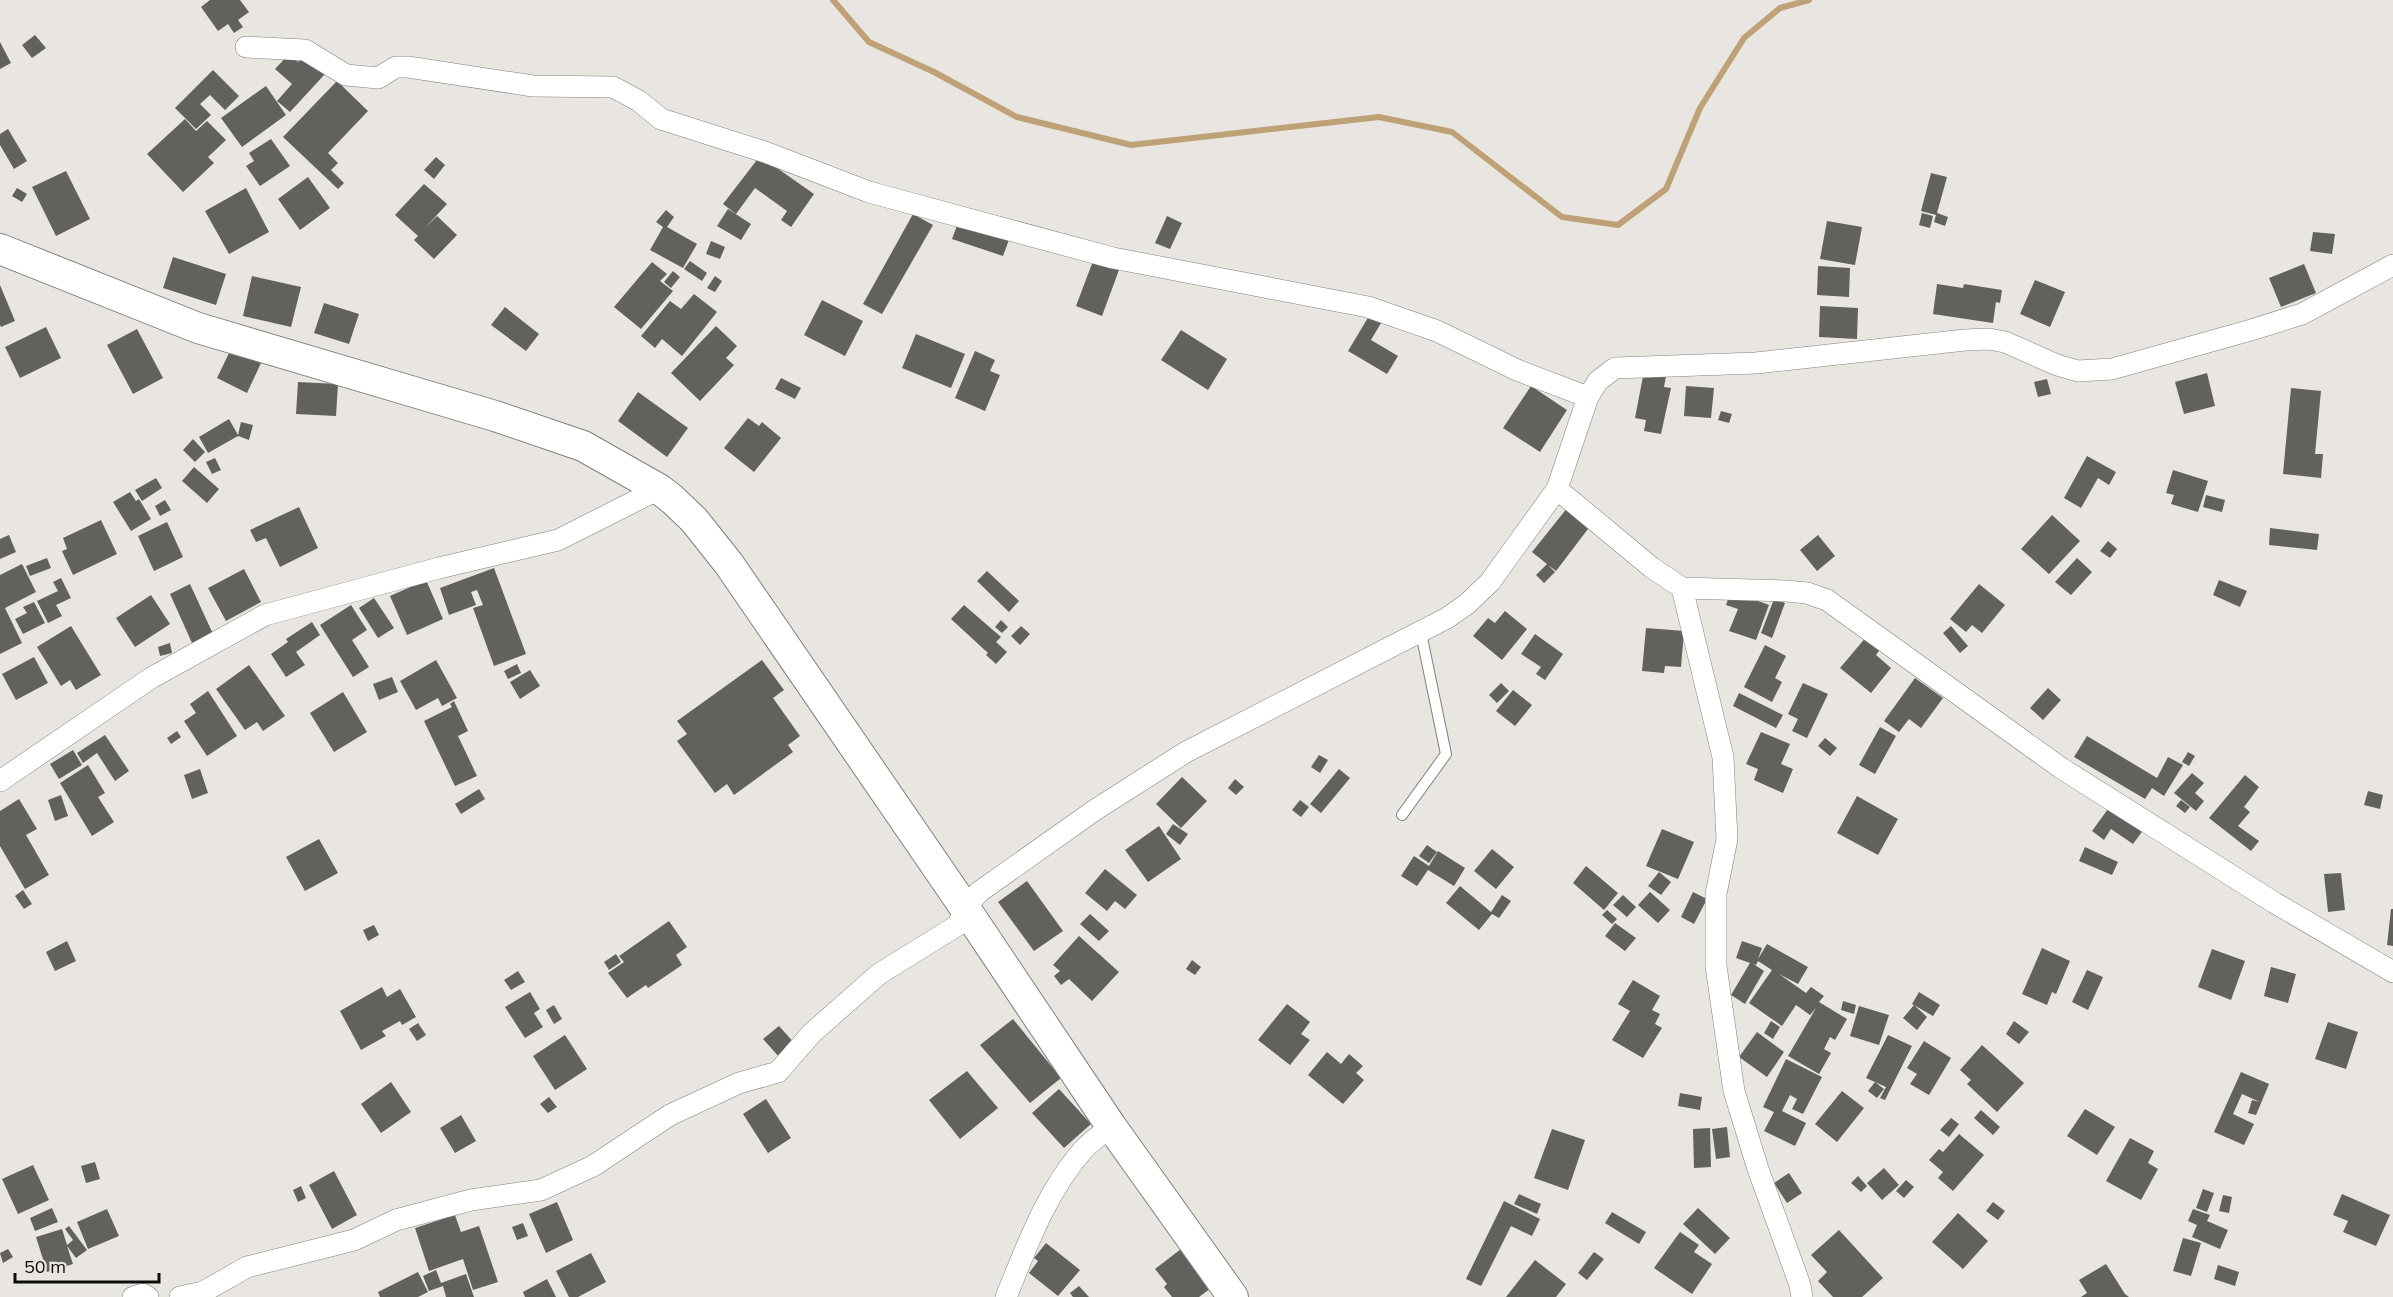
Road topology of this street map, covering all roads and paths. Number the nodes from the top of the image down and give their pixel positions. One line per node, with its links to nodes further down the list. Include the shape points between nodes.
1 (246, 47): 4 (street, via 305,50 346,75 378,78 396,67 408,67 533,86 613,87 661,119 765,152 869,192 1113,258 1368,307 1437,331 1517,370)
2 (0, 249): 5 (main road, via 198,328 583,446)
3 (2393, 266): 4 (street, via 2302,314 2112,369 2078,371 2034,357 2005,342 1965,340 1756,363 1615,368 1598,381)
4 (1588, 397): 6 (street)
5 (659, 489): 9 (street, via 558,540 265,615 151,678); 11 (main road, via 694,520 729,564)
6 (1557, 489): 7 (street); 8 (street, via 1490,582 1467,604)
7 (1682, 588): 12 (street, via 1797,592 1827,600 2061,768); 19 (street, via 1723,757 1727,839 1716,894 1716,966 1734,1091)
8 (1421, 633): 10 (lane, via 1446,754); 11 (street, via 1186,752 1095,810 979,892)
9 (0, 781)
10 (1402, 815)
11 (965, 908): 13 (main road); 16 (street, via 958,925 879,974 812,1033 777,1072 739,1083 670,1115 593,1166 541,1190 471,1200 396,1220 354,1240 247,1267 203,1292)
12 (2393, 972)
13 (1111, 1126): 17 (street, via 1084,1148 1056,1184); 18 (main road)
14 (133, 1297): 15 (street)
15 (148, 1297)
16 (180, 1297)
17 (1006, 1297)
18 (1233, 1297)
19 (1802, 1297)

